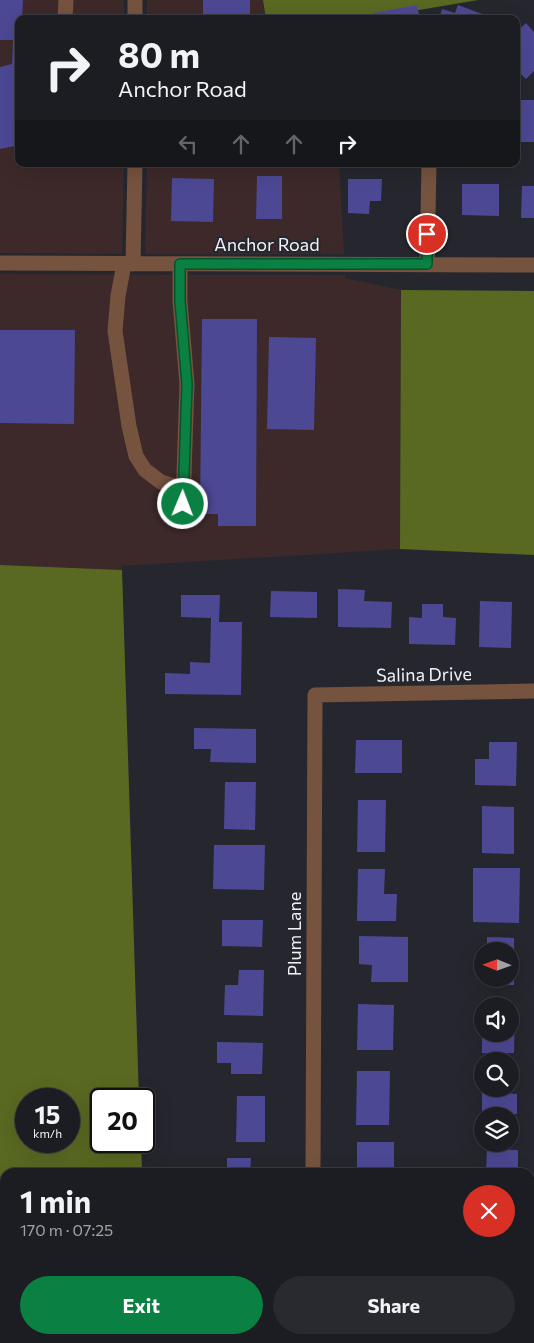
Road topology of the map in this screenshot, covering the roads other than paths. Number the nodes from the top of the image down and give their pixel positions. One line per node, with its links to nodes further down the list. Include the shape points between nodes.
1 (66, 0): 3 (street)
2 (135, 0): 4 (street)
3 (65, 15)
4 (135, 15)
5 (135, 167): 8 (street)
6 (428, 167): 10 (street)
7 (0, 263): 8 (street, Anchor Road)
8 (129, 264): 9 (street, Anchor Road); 12 (street, via 118,296 115,331 136,456 145,470 161,482)
9 (180, 264): 10 (street, Anchor Road); 12 (street, via 187,384)
10 (427, 264): 11 (street, Anchor Road)
11 (534, 265)
12 (184, 488): 13 (street)
13 (183, 504)
14 (534, 691): 15 (street, Salina Drive)
15 (315, 695): 16 (street, Plum Lane)
16 (313, 1168)

